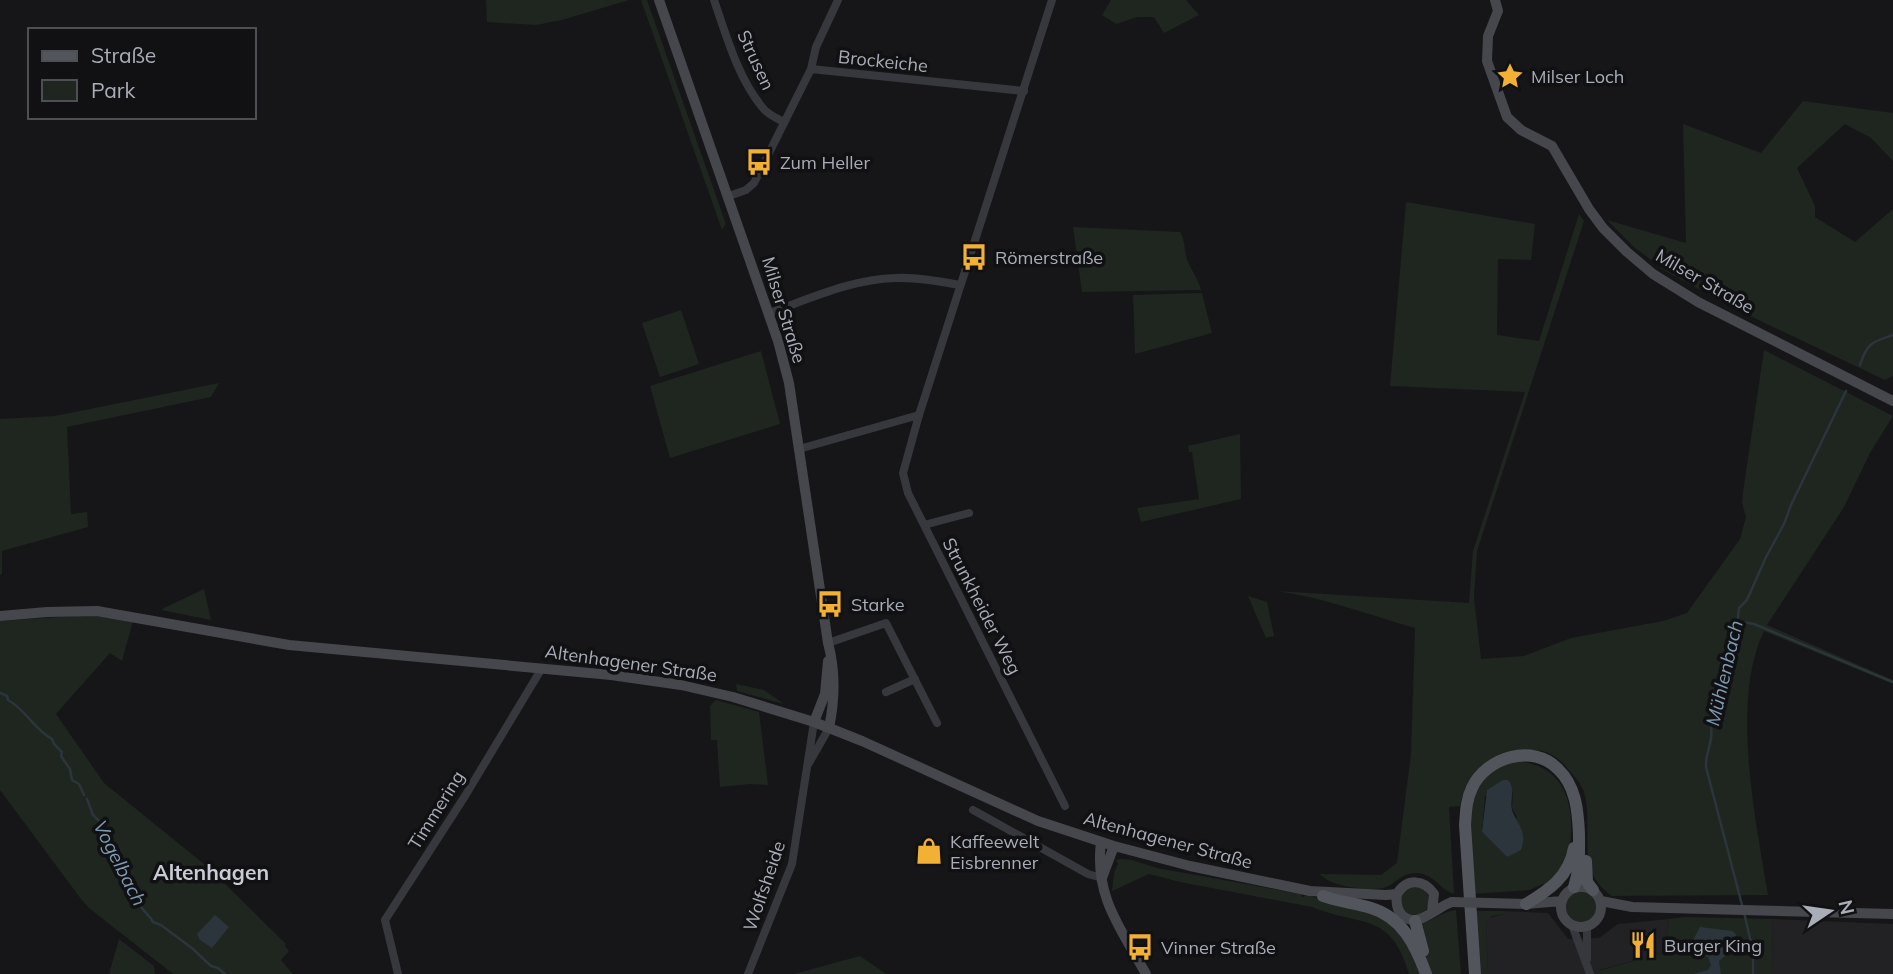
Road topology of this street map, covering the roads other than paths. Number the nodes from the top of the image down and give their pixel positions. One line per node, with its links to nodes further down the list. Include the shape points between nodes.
1 (659, 0): 9 (main road, Milser Straße)
2 (714, 0): 8 (street, Strusen, via 755,97)
3 (838, 0): 6 (street)
4 (1052, 0): 7 (street)
5 (1495, 0): 12 (main road, Milser Straße, via 1498,11 1488,36 1487,61 1507,117 1552,146 1589,209 1626,252 1698,302)
6 (811, 69): 7 (street, Brockeiche); 8 (street, Brockeiche)
7 (1024, 92): 10 (street)
8 (784, 122): 9 (street, Brockeiche, via 754,183)
9 (729, 196): 11 (main road, Milser Straße)
10 (960, 285): 11 (street, via 912,278 878,280); 13 (street)
11 (769, 313): 14 (main road, Milser Straße, via 789,383)
12 (1893, 401)
13 (919, 415): 14 (street); 16 (street, Strunkheider Weg, via 903,482)
14 (799, 449): 18 (main road, Milser Straße)
15 (969, 513): 16 (street)
16 (924, 525): 27 (street, Strunkheider Weg)
17 (0, 616): 19 (main road, Altenhagener Straße, via 97,611 289,645)
18 (828, 643): 20 (street, via 886,623); 22 (main road, Milser Straße, via 825,694); 24 (main road, Milser Straße, via 835,689)
19 (542, 668): 22 (main road, Altenhagener Straße, via 681,685); 49 (street, Timmering, via 385,920)
20 (915, 679): 21 (street); 23 (street)
21 (886, 692)
22 (814, 722): 24 (main road, Altenhagener Straße); 26 (street, Wolfsheide)
23 (937, 723)
24 (830, 729): 26 (street, Wolfsheide); 30 (main road, Altenhagener Straße, via 1038,821)
25 (1531, 749): 36 (main road, via 1558,761 1577,783 1586,815 1587,882)
26 (808, 765): 50 (street, Wolfsheide, via 792,864)
27 (1065, 806)
28 (972, 810): 32 (street)
29 (1578, 820): 33 (main road, via 1579,874); 39 (main road, via 1574,853 1565,874); 53 (main road, via 1567,779 1544,759 1513,756 1481,774 1466,806)
30 (1101, 842): 31 (main road, Altenhagener Straße); 32 (main road)
31 (1114, 846): 32 (main road); 34 (main road, Altenhagener Straße)
32 (1102, 878): 51 (main road, via 1108,906)
33 (1574, 887): 36 (main road, via 1587,887); 40 (main road, via 1566,893)
34 (1316, 894): 37 (main road, Altenhagener Straße); 52 (main road, via 1390,917 1412,941)
35 (1434, 894): 37 (main road, via 1418,882 1405,885); 38 (main road); 42 (main road)
36 (1597, 896): 41 (main road); 44 (main road)
37 (1397, 900): 45 (main road, via 1402,916)
38 (1452, 902): 39 (main road, bridge); 42 (main road)
39 (1526, 904): 40 (main road)
40 (1562, 906): 46 (main road)
41 (1632, 907): 43 (main road); 44 (main road)
42 (1432, 911): 45 (main road)
43 (1893, 914)
44 (1600, 915): 47 (main road)
45 (1415, 921): 52 (main road)
46 (1572, 925): 47 (main road); 48 (street)
47 (1587, 926): 48 (street)
48 (1589, 970)
49 (398, 974)
50 (748, 974)
51 (1146, 974)
52 (1426, 974)
53 (1475, 974)

